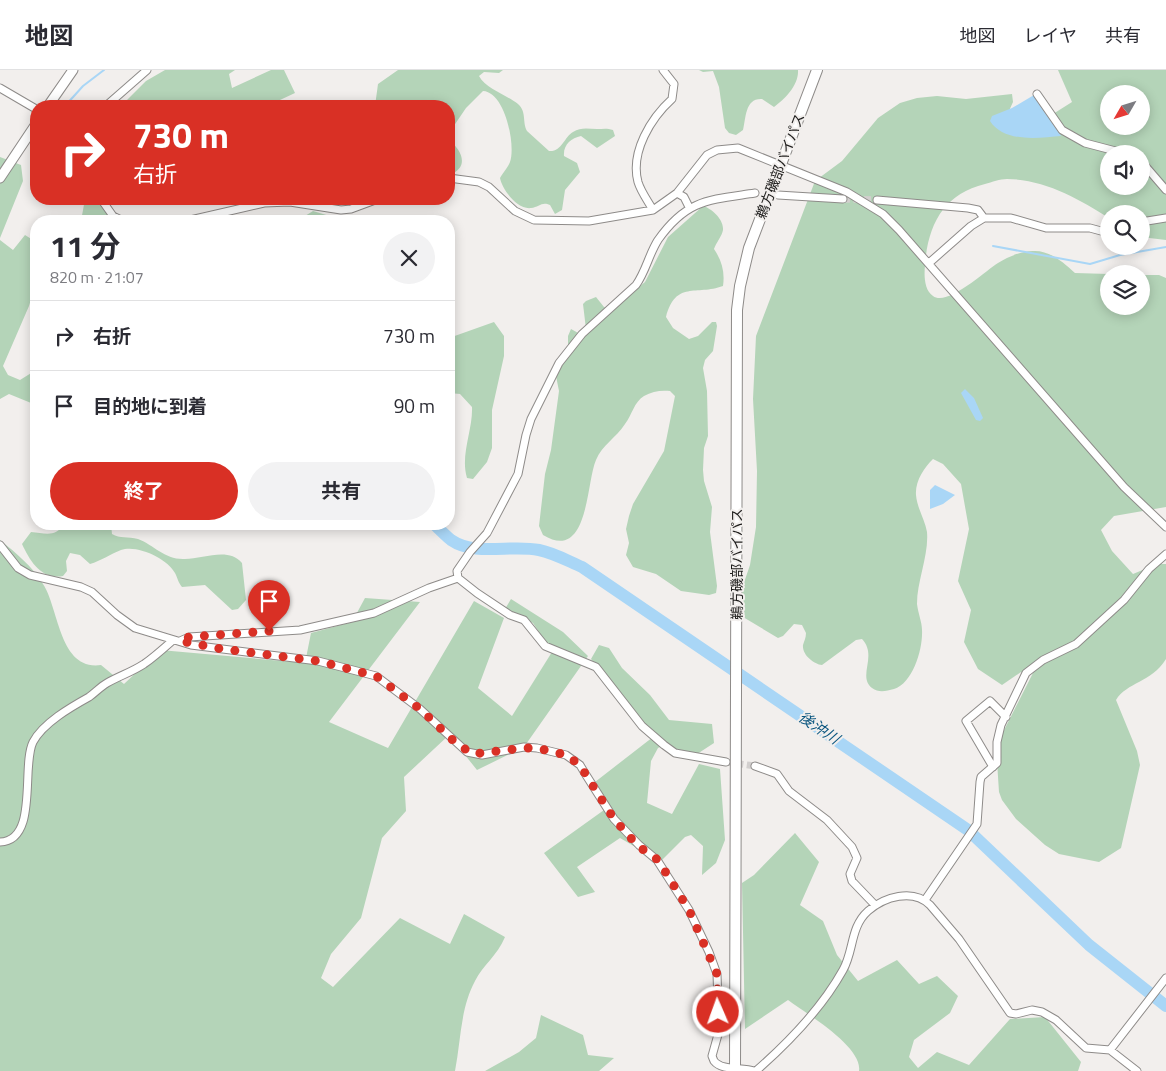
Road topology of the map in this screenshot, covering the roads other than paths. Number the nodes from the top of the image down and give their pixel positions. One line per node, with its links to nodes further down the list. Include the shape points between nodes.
1 (73, 70): 7 (main road)
2 (147, 70): 8 (street)
3 (663, 70): 26 (street, via 674,84 672,99 647,129 637,164 638,181)
4 (817, 70): 12 (highway, 鵜方磯部バイパス)
5 (0, 88): 9 (street)
6 (1037, 94): 11 (street, via 1062,130 1085,143)
7 (52, 100)
8 (113, 100)
9 (30, 106)
10 (30, 133): 14 (main road)
11 (1100, 147)
12 (781, 165): 17 (street, via 738,148 717,150 700,163); 32 (street, via 869,204 899,230); 47 (highway, 鵜方磯部バイパス, via 746,257 737,310)
13 (1150, 171): 16 (street)
14 (0, 178)
15 (455, 179): 26 (street, via 479,182 489,187 514,210 534,220 588,221)
16 (1166, 190)
17 (677, 193): 25 (street, via 684,197); 26 (street)
18 (755, 193): 25 (street)
19 (778, 195): 20 (street)
20 (843, 199)
21 (877, 200): 28 (street, via 968,208 978,210)
22 (255, 205): 27 (street)
23 (309, 205): 24 (street, via 341,210)
24 (362, 205)
25 (689, 207): 36 (street, via 658,241 644,275 636,285 582,334 559,364 531,419 518,474 487,533 460,565)
26 (653, 210)
27 (212, 215)
28 (984, 218): 31 (street, via 1010,218 1046,228); 32 (street)
29 (1166, 218): 30 (street)
30 (1150, 221)
31 (1100, 231)
32 (929, 264): 33 (street, via 1124,487)
33 (1166, 528)
34 (0, 545): 37 (street, via 18,568 30,575 81,587 92,592 136,628)
35 (1166, 554): 38 (street, via 1124,600 1076,644 1043,660 1026,673)
36 (458, 578): 37 (street, via 374,613 300,630 252,631); 39 (street, via 524,620 545,646 596,667 642,726 675,753)
37 (176, 640): 42 (street, via 144,664 75,704 33,742 25,813 13,840); 47 (street, via 226,650 318,661 376,676 420,709 466,752 482,754 537,748 566,755 580,765 614,819 638,846 658,860 689,910 717,974 719,1031 712,1056 722,1068)
38 (1006, 717): 41 (street, via 997,742 997,763); 41 (street, via 990,701 966,721)
39 (726, 762)
40 (755, 766): 44 (street, via 777,774 789,791 827,820 852,847 857,858 850,874 852,881)
41 (993, 767): 43 (street, via 981,777 977,824)
42 (0, 842)
43 (925, 900): 44 (street, via 900,896); 46 (street, via 959,939 1008,1011 1014,1014 1032,1010 1042,1012 1056,1020 1086,1048)
44 (875, 905): 48 (street, via 859,920 850,956 834,984 794,1035)
45 (1166, 978): 46 (street)
46 (1110, 1050): 49 (street)
47 (735, 1069): 48 (street)
48 (755, 1071)
49 (1137, 1071)

